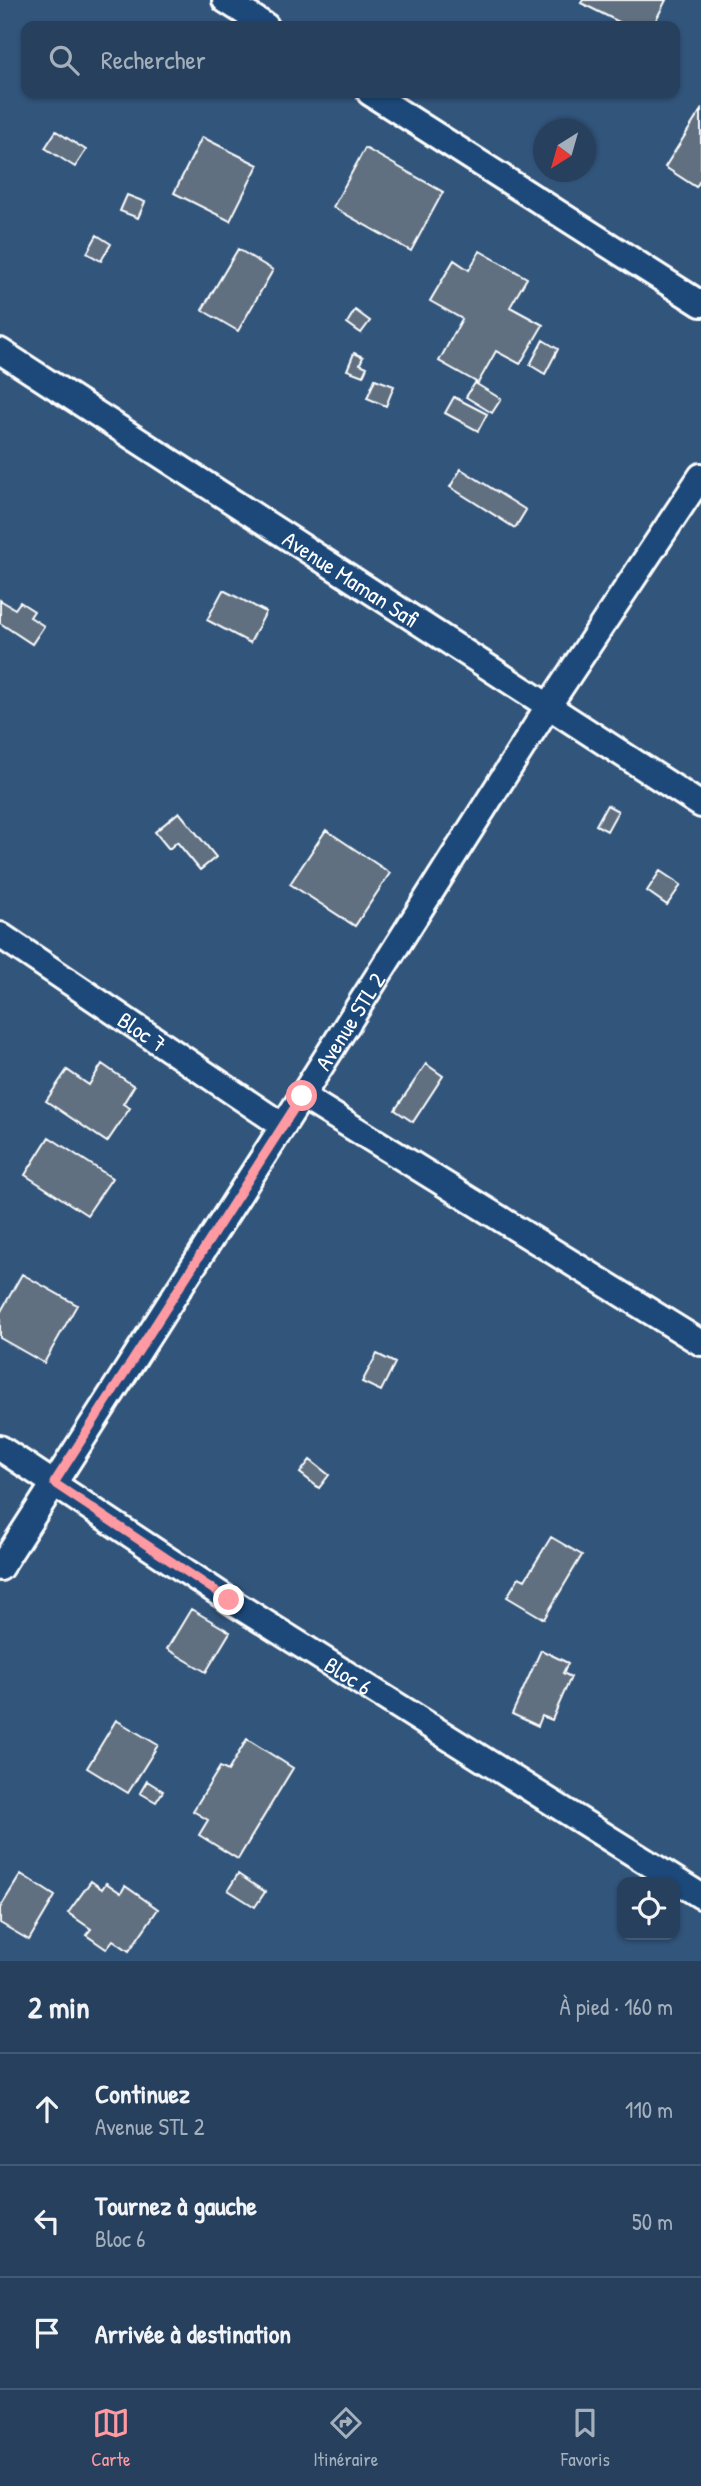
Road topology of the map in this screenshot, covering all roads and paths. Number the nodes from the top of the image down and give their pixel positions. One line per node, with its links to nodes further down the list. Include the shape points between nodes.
1 (225, 0): 2 (street)
2 (258, 21)
3 (378, 98): 4 (street)
4 (701, 304)
5 (0, 351): 7 (street, Avenue Maman Safi)
6 (701, 476): 7 (street, Avenue STL 2)
7 (549, 705): 8 (street, Avenue Maman Safi); 10 (street, Avenue STL 2)
8 (701, 806)
9 (0, 935): 11 (street, Bloc 7)
10 (302, 1096): 11 (street, Avenue STL 2); 12 (street)
11 (283, 1126): 14 (street, Avenue STL 2)
12 (701, 1343)
13 (0, 1448): 14 (street, Bloc 6)
14 (54, 1483): 15 (street, Avenue STL 2); 16 (street, Bloc 6, via 229,1600)
15 (0, 1568)
16 (701, 1896)

